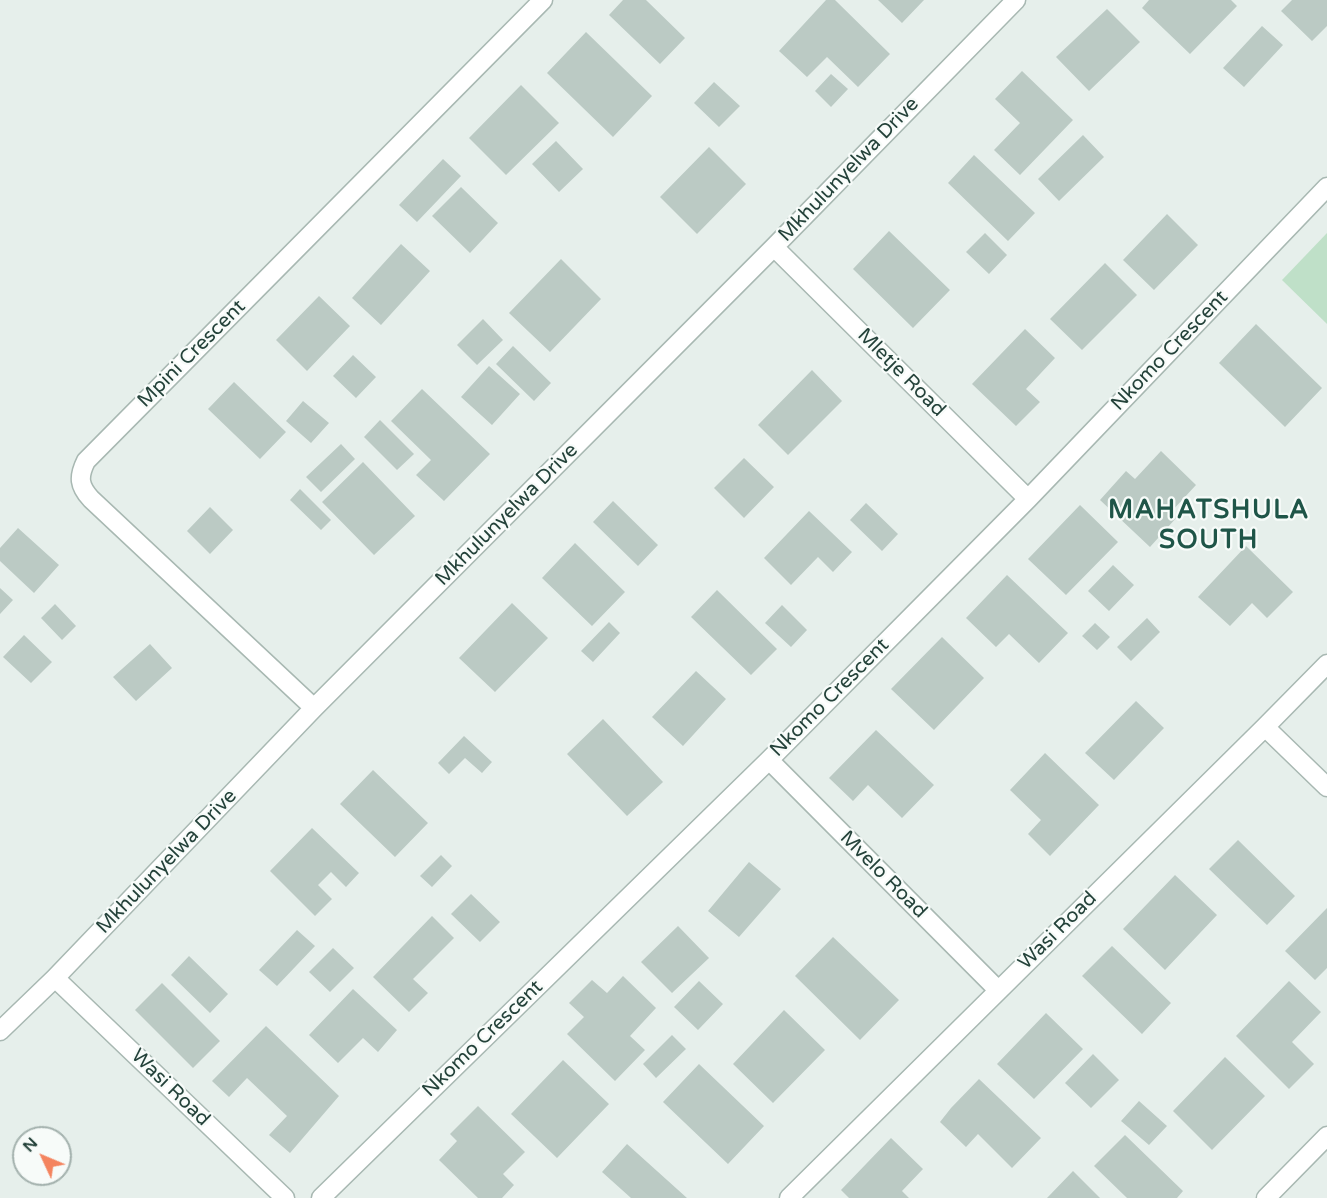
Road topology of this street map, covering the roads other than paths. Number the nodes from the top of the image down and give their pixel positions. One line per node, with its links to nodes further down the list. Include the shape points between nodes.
1 (543, 0): 7 (street, Mpini Crescent, via 86,461 81,471 84,492)
2 (1016, 0): 4 (street, Mkhulunyelwa Drive)
3 (1327, 187): 5 (street, Nkomo Crescent)
4 (774, 247): 5 (street, Mletje Road); 7 (street, Mkhulunyelwa Drive)
5 (1028, 499): 9 (street, Nkomo Crescent)
6 (1327, 664): 8 (street, Wasi Road)
7 (314, 708): 11 (street, Mkhulunyelwa Drive)
8 (1265, 727): 10 (street); 12 (street, Wasi Road)
9 (769, 760): 12 (street, Mvelo Road); 17 (street, Nkomo Crescent)
10 (1327, 787)
11 (55, 978): 13 (street, Mkhulunyelwa Drive); 16 (street, Wasi Road)
12 (998, 990): 15 (street, Wasi Road)
13 (0, 1031)
14 (1327, 1136): 18 (street)
15 (792, 1197)
16 (285, 1198)
17 (321, 1198)
18 (1266, 1198)

